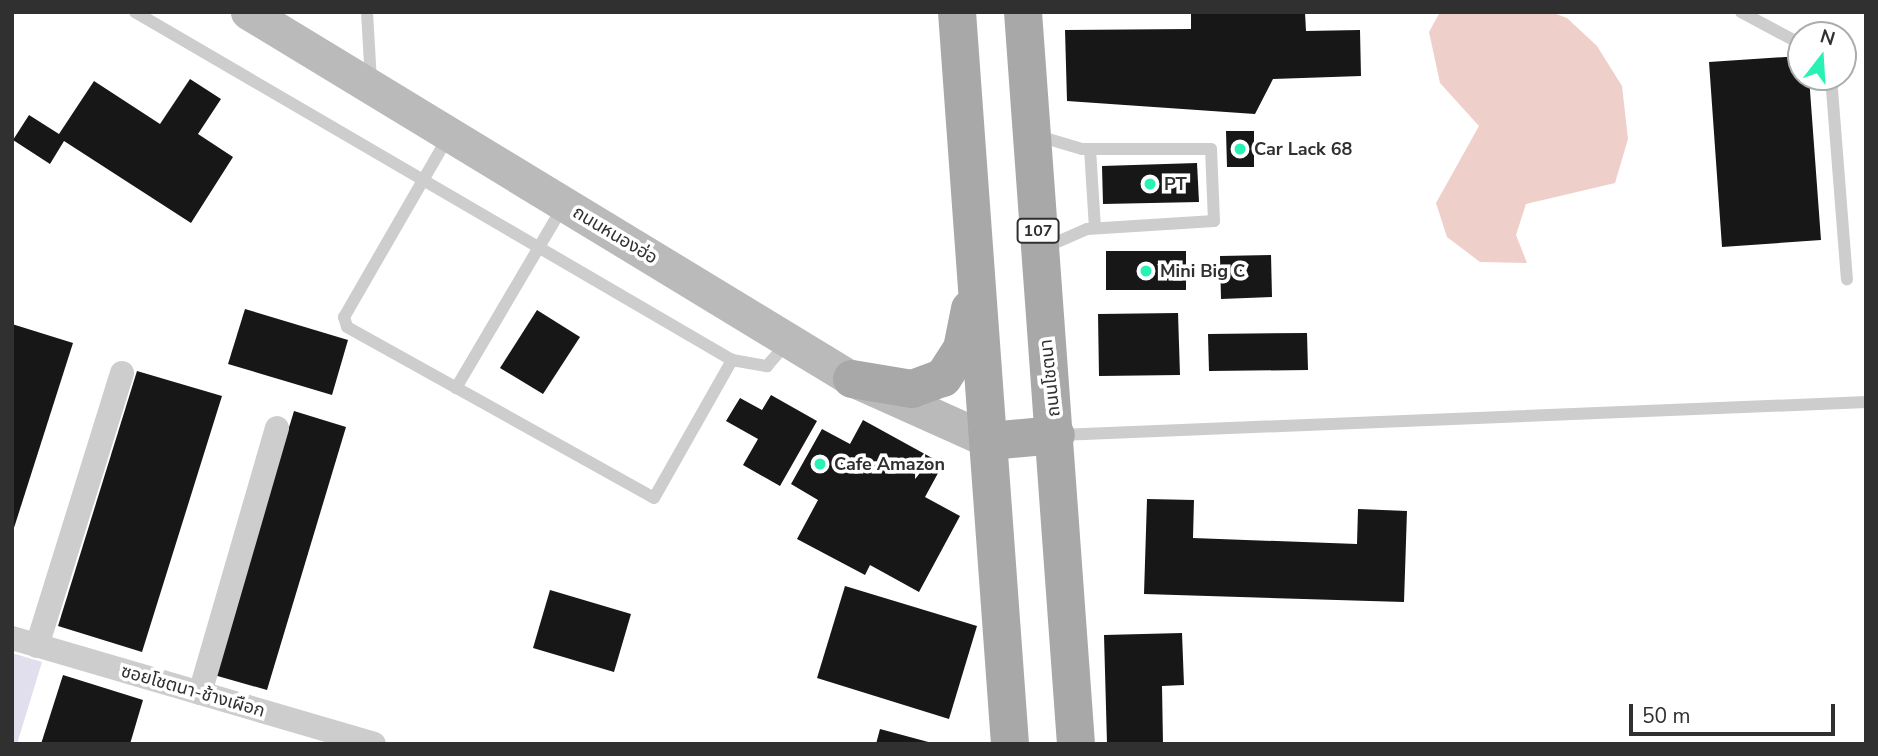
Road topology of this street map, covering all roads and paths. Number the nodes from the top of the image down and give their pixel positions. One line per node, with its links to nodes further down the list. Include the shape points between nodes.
1 (135, 12): 13 (lane)
2 (248, 12): 8 (main road, ถนนหนองฮ่อ)
3 (367, 12): 8 (lane)
4 (957, 12): 19 (main road)
5 (1023, 12): 10 (main road, ถนนโชตนา / 107)
6 (1741, 12): 7 (lane)
7 (1787, 37)
8 (371, 87): 11 (main road, ถนนหนองฮ่อ)
9 (1832, 91): 18 (lane)
10 (1031, 134): 12 (lane); 17 (main road, ถนนโชตนา / 107)
11 (449, 135): 13 (lane); 14 (main road, ถนนหนองฮ่อ)
12 (1090, 149): 15 (lane); 15 (lane, via 1211,149 1214,221)
13 (424, 181): 16 (lane); 24 (lane, via 344,317 347,327)
14 (564, 204): 16 (lane); 20 (main road, ถนนหนองฮ่อ)
15 (1095, 228): 17 (lane)
16 (538, 247): 21 (lane); 24 (lane)
17 (1039, 250): 27 (main road, ถนนโชตนา / 107)
18 (1847, 279)
19 (975, 288): 23 (main road, via 962,349 943,378 912,389); 28 (main road)
20 (789, 341): 21 (lane, via 767,366); 23 (main road, ถนนหนองฮ่อ)
21 (732, 360): 24 (lane, via 654,498)
22 (122, 373): 30 (street)
23 (852, 379): 28 (main road, ถนนหนองฮ่อ)
24 (456, 388)
25 (1866, 402): 27 (lane)
26 (276, 428): 31 (street)
27 (1056, 435): 28 (main road); 34 (main road, ถนนโชตนา / 107)
28 (990, 441): 33 (main road)
29 (12, 638): 30 (street, ซอยโชตนา-ช้างเผือก)
30 (37, 646): 31 (street, ซอยโชตนา-ช้างเผือก)
31 (200, 693): 32 (street, ซอยโชตนา-ช้างเผือก)
32 (374, 744)
33 (1010, 744)
34 (1076, 744)

